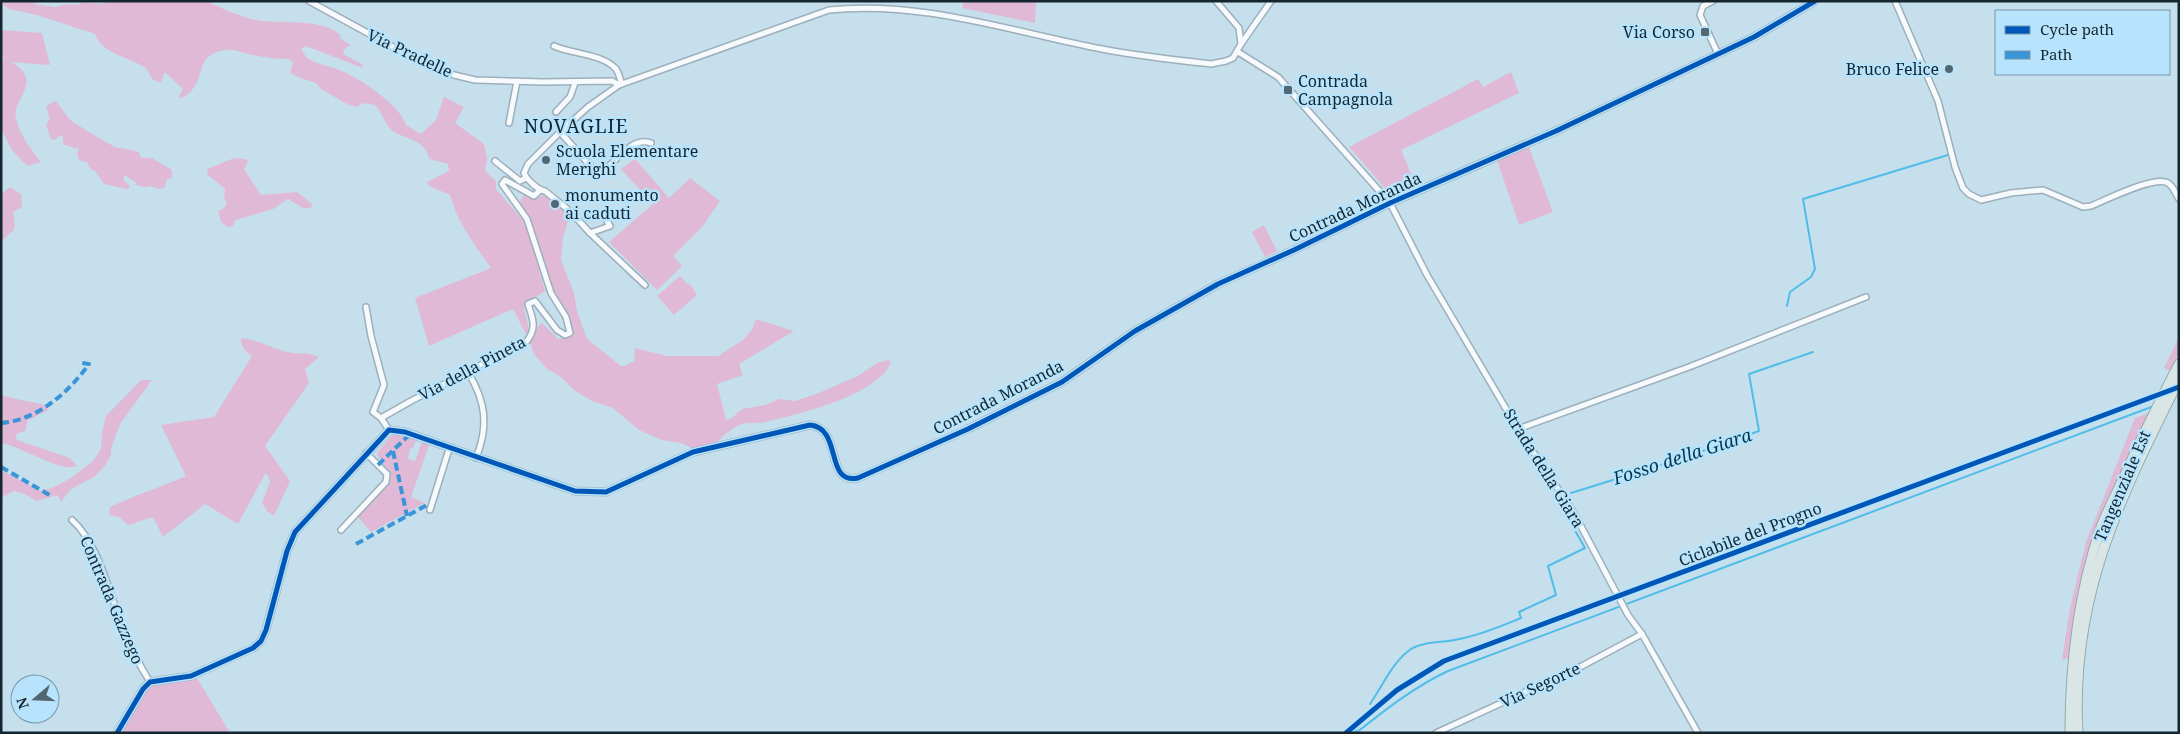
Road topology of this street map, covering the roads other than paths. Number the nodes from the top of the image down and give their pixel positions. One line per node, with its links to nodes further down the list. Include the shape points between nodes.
1 (310, 1): 11 (street, Via Pradelle, via 434,69 475,80)
2 (1216, 1): 7 (street, via 1239,28)
3 (1271, 1): 7 (street)
4 (1713, 1): 10 (street, via 1703,6 1700,15)
5 (1815, 1): 10 (street, Contrada Moranda)
6 (1895, 1): 21 (street, via 1938,101 1963,188 1976,199 2043,190 2083,207 2162,180 2170,184)
7 (1241, 44): 9 (street)
8 (554, 46): 13 (street, via 602,59 616,70)
9 (1238, 52): 13 (street, via 1226,61 1211,64 1143,56 937,10 870,4 830,10); 22 (street, via 1278,77)
10 (1718, 54): 22 (street, Contrada Moranda, via 1556,131)
11 (517, 81): 12 (street, Via Pradelle); 15 (street)
12 (575, 83): 13 (street, Via Pradelle, via 612,81); 14 (street, via 570,97)
13 (621, 84): 16 (street)
14 (556, 112)
15 (509, 123)
16 (560, 132): 17 (street, via 596,172 603,172 636,142); 19 (street, via 528,164 524,173)
17 (651, 142)
18 (496, 161): 19 (street, via 520,181)
19 (526, 178): 20 (street)
20 (540, 190): 24 (street, via 571,212); 29 (street, Via della Pineta, via 534,196 512,182 505,180 502,184 527,219 551,293 566,316 570,333 565,335 558,330 534,301 531,302 528,304 534,332 527,341)
21 (2179, 199)
22 (1390, 203): 32 (street, Strada della Giara, via 1427,275); 36 (street, Contrada Moranda, via 1191,298 1134,331 1062,382 968,429 858,478 850,480 839,472 828,435 818,426 810,425 693,452 606,492 575,491)
23 (607, 221): 24 (street, via 610,226)
24 (590, 233): 25 (street)
25 (645, 285)
26 (1866, 297): 32 (street)
27 (366, 307): 31 (street, via 384,385 373,412)
28 (2177, 367): 45 (highway, Tangenziale Est, via 2101,529 2074,640)
29 (468, 372): 31 (street, Via della Pineta); 36 (street, via 476,384 485,418)
30 (2179, 380): 46 (highway, Tangenziale Est, via 2121,500 2101,552 2081,641)
31 (382, 418): 33 (street)
32 (1518, 429): 40 (street, Strada della Giara, via 1574,513 1628,615)
33 (389, 430): 34 (street, via 405,432); 35 (street)
34 (449, 449): 36 (street); 37 (street)
35 (366, 453): 39 (street, via 387,474 386,482); 41 (street, Contrada Gazzego, via 294,532 261,641 253,648 191,676)
36 (476, 458)
37 (430, 510)
38 (72, 520): 41 (street, Contrada Gazzego, via 82,529 92,548 124,631)
39 (341, 530)
40 (1642, 634): 43 (street, Via Segorte, via 1582,666); 44 (street, Strada della Giara)
41 (150, 682): 42 (street, Contrada Gazzego)
42 (117, 733)
43 (1436, 733)
44 (1698, 733)
45 (2070, 733)
46 (2078, 733)

